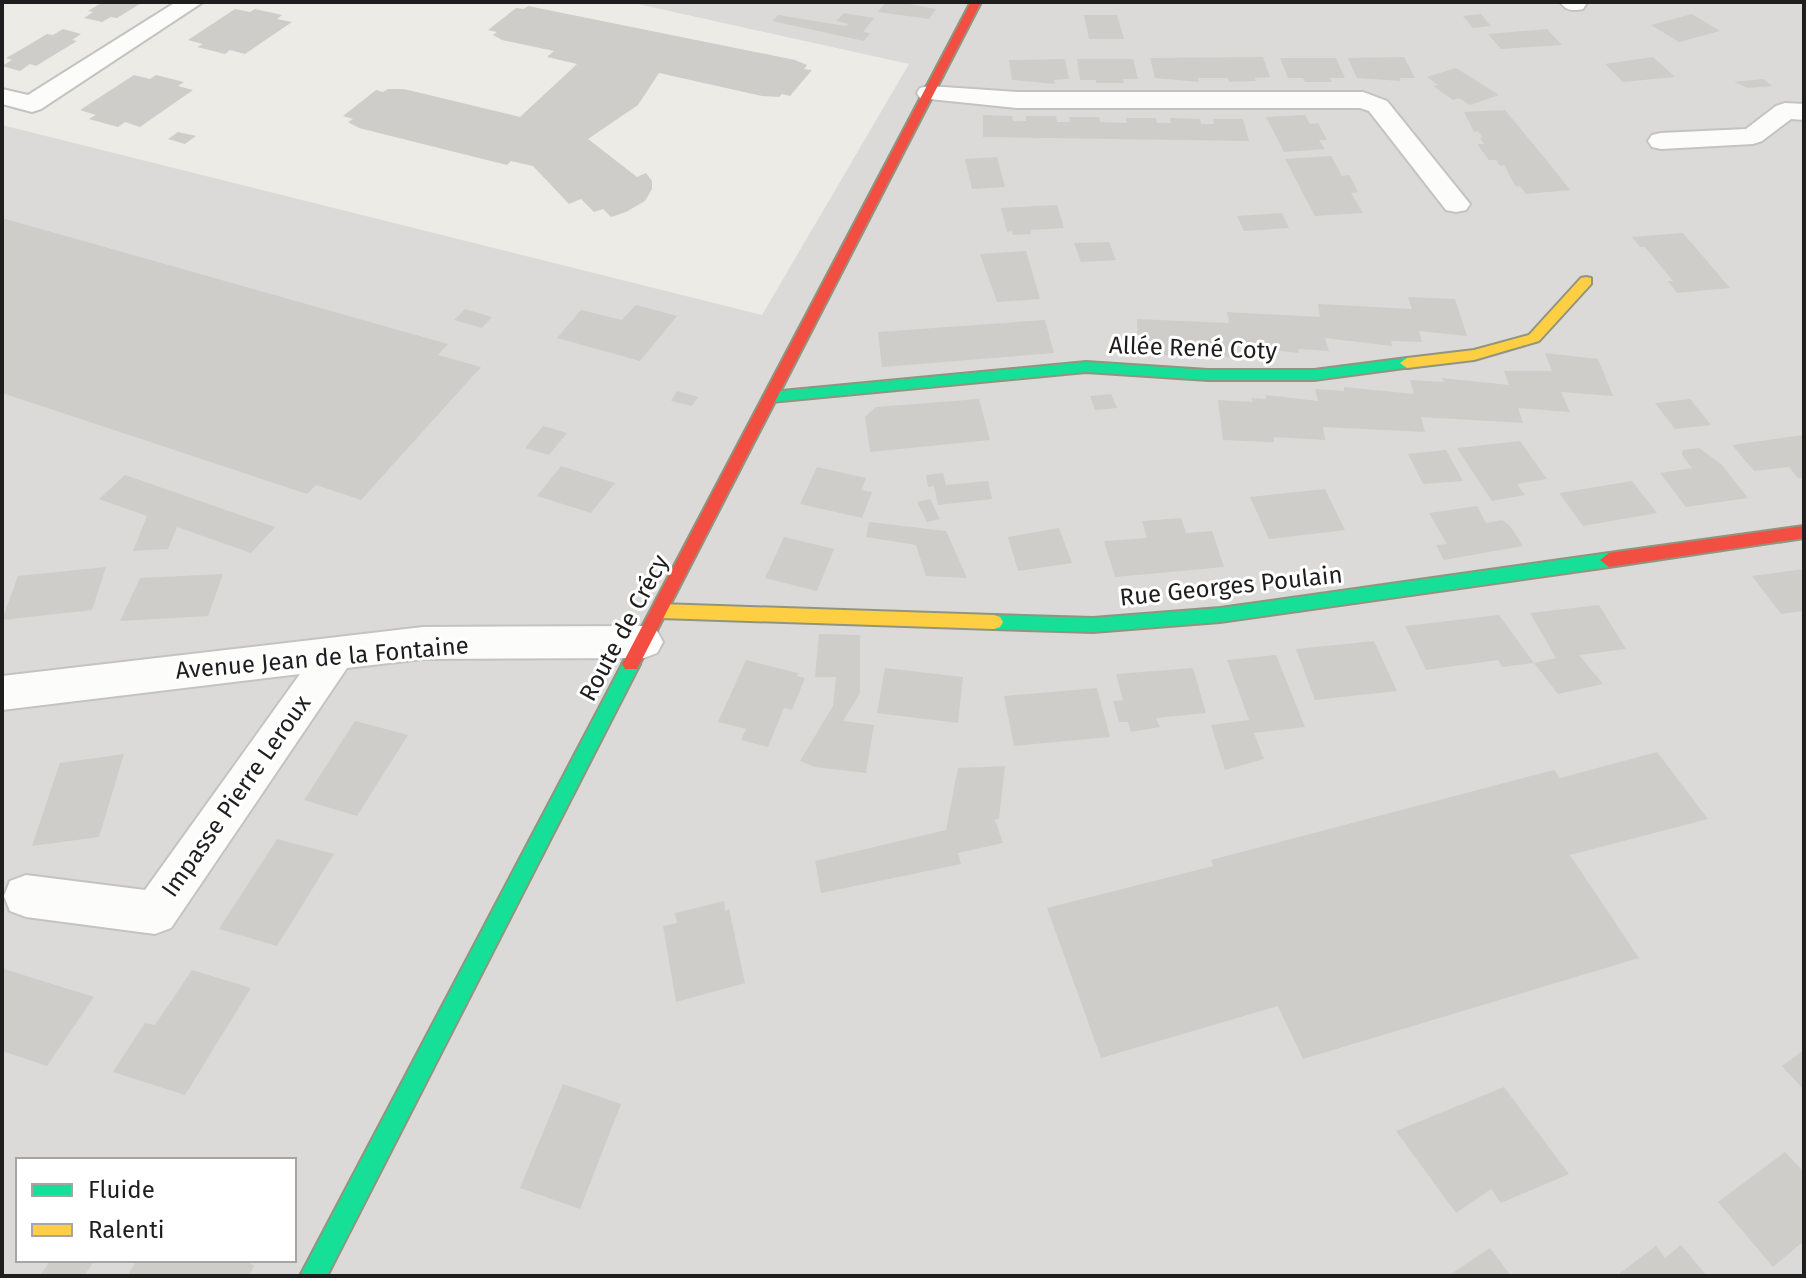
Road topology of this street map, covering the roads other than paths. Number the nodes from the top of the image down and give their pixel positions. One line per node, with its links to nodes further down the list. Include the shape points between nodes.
1 (192, 2): 4 (street, via 32,104)
2 (976, 2): 3 (street, Route de Crécy)
3 (929, 93): 7 (street, via 1017,100 1363,100 1378,106); 9 (street, Route de Crécy)
4 (2, 96)
5 (1804, 112): 6 (street, via 1785,111 1753,136)
6 (1661, 141)
7 (1456, 204)
8 (1586, 281): 9 (street, Allée René Coty, via 1534,338 1474,355 1314,375 1086,367)
9 (771, 397): 11 (street, Route de Crécy)
10 (1804, 532): 11 (street, Rue Georges Poulain, via 1235,613 1093,625)
11 (652, 626): 12 (street, Avenue Jean de la Fontaine); 15 (street, Route de Crécy)
12 (337, 652): 13 (street, Avenue Jean de la Fontaine); 14 (street, Impasse Pierre Leroux, via 155,913)
13 (2, 693)
14 (26, 896)
15 (313, 1276)

